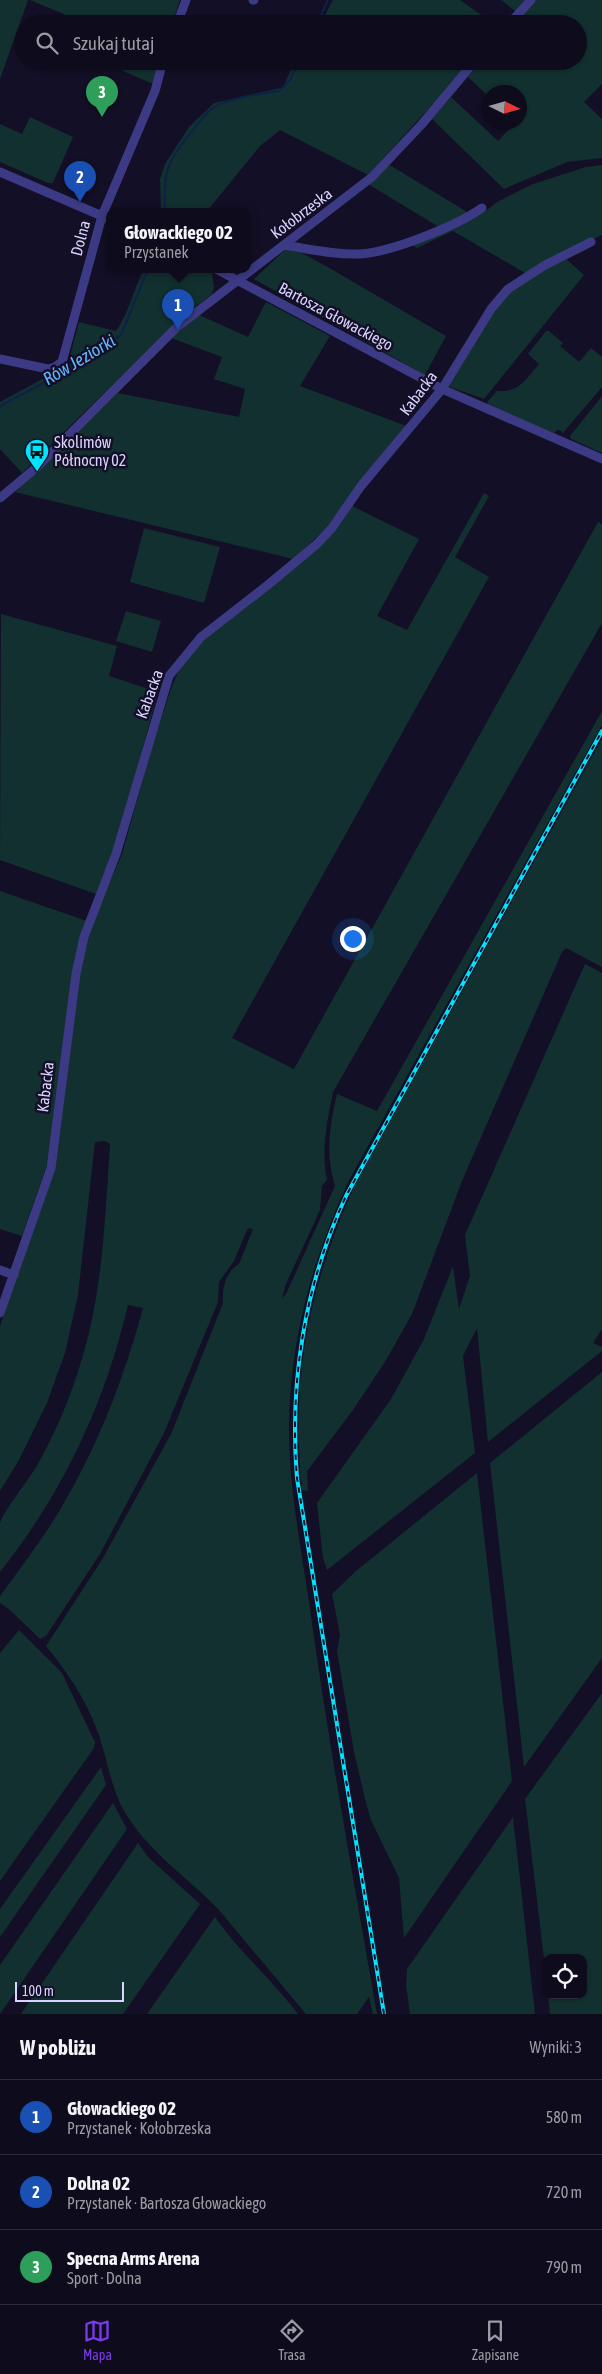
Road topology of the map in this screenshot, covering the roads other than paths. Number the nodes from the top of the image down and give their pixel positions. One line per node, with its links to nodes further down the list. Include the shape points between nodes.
1 (186, 0): 3 (street)
2 (531, 0): 4 (street)
3 (180, 15)
4 (517, 15)
5 (161, 70): 8 (street, Dolna)
6 (467, 70): 12 (street, Kołobrzeska, via 372,177)
7 (0, 172): 10 (street)
8 (109, 208)
9 (482, 208): 12 (street, via 376,252 348,254)
10 (105, 218): 17 (street, Dolna, via 64,358 55,367 48,368)
11 (591, 242): 18 (street, Kabacka, via 508,289 486,316)
12 (284, 245): 13 (street, Kołobrzeska)
13 (251, 271)
14 (224, 273): 16 (street, Bartosza Głowackiego)
15 (249, 273): 16 (street, Kołobrzeska)
16 (239, 281): 18 (street, Bartosza Głowackiego); 20 (street, Kołobrzeska, via 176,328 37,467)
17 (0, 359)
18 (442, 389): 19 (street, Bartosza Głowackiego); 22 (street, Kabacka, via 361,486 322,539 201,637 169,676 116,854 84,937 76,974 51,1168)
19 (602, 459)
20 (0, 498)
21 (0, 1270): 22 (street)
22 (14, 1275): 23 (street, Kabacka)
23 (0, 1313)

